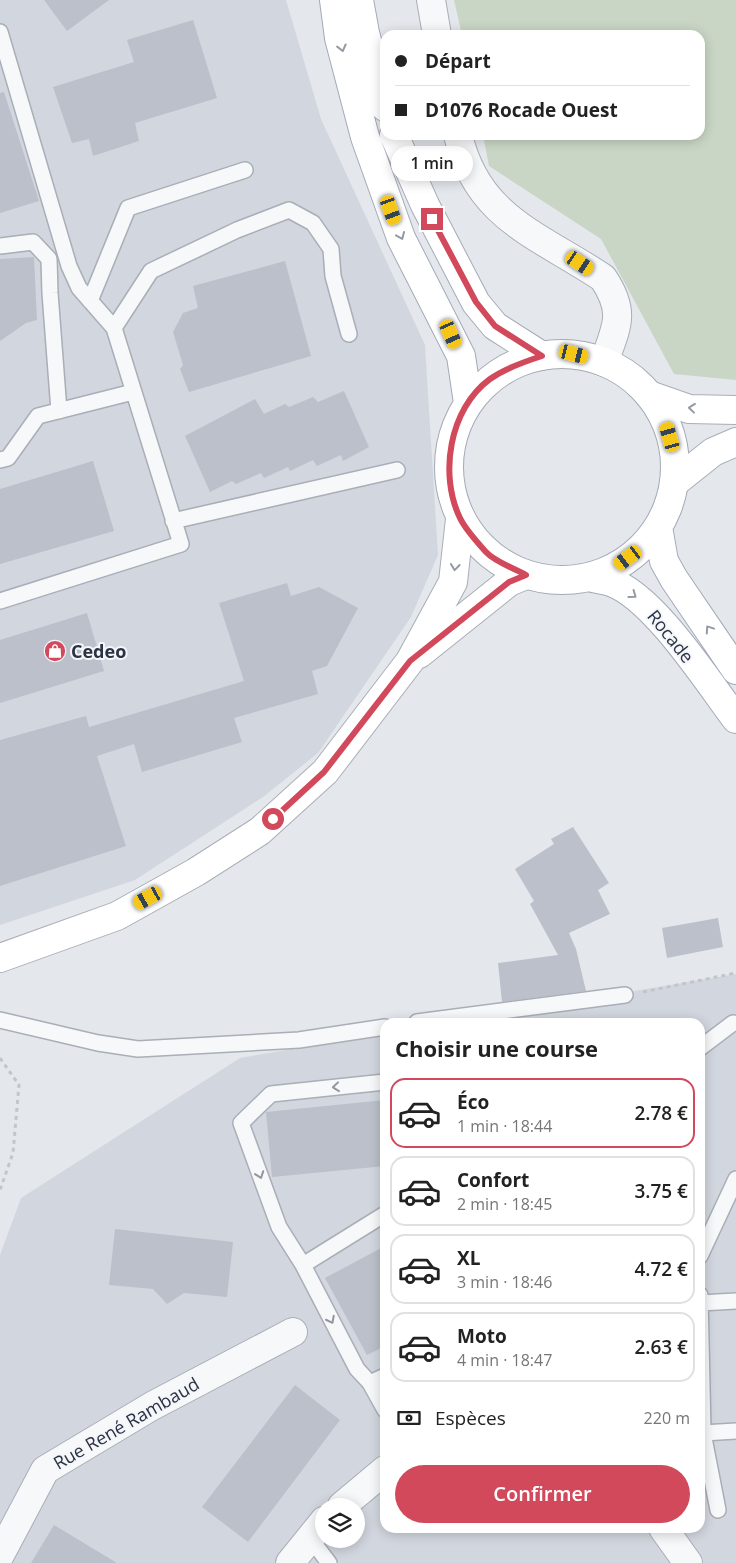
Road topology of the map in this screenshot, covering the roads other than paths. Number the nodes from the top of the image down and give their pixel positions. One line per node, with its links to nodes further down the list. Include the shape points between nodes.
1 (334, 0): 18 (main road, one-way to 18, via 339,38 365,137 401,238 461,356)
2 (359, 0): 6 (main road)
3 (430, 0): 4 (street)
4 (436, 30)
5 (0, 32): 11 (lane, via 69,266 79,288)
6 (380, 88)
7 (396, 140): 14 (main road, via 425,205 476,302 495,326)
8 (459, 140): 15 (street, via 465,160 484,195 504,216 603,278 613,293 618,312)
9 (246, 170): 11 (lane, via 128,208)
10 (0, 246): 20 (lane, via 33,242 49,258)
11 (90, 301): 12 (lane)
12 (114, 328): 13 (lane, via 151,271 237,230 289,210 313,223 331,249 333,276); 16 (lane)
13 (349, 334)
14 (542, 356): 15 (main road, via 574,354); 18 (main road, via 514,364 488,380)
15 (604, 362): 17 (main road, via 629,376)
16 (133, 392): 20 (lane); 26 (lane)
17 (649, 395): 19 (main road, one-way to 17, via 689,409); 24 (main road, via 666,422 674,452)
18 (468, 402): 25 (main road, via 451,440 448,480)
19 (736, 410)
20 (59, 411): 22 (lane, via 38,416 8,458)
21 (736, 442): 24 (main road, via 713,452)
22 (0, 460)
23 (398, 470): 26 (lane)
24 (674, 484): 27 (main road, via 669,506)
25 (460, 519): 28 (main road, via 487,553); 31 (main road, one-way to 31, via 453,582)
26 (173, 521): 30 (lane, via 181,544)
27 (658, 527): 29 (main road, via 640,550 616,567); 32 (main road, Rocade, one-way to 27, via 664,561)
28 (526, 575): 29 (main road, via 557,580); 31 (main road, via 509,582)
29 (588, 577): 33 (main road, Rocade, one-way to 33, via 611,582 648,606)
30 (0, 601)
31 (410, 661): 34 (main road, via 324,772 260,831 196,872 117,916)
32 (736, 670)
33 (736, 719)
34 (0, 958)
35 (625, 995): 36 (lane)
36 (448, 1018)
37 (0, 1020): 39 (lane, via 138,1049 299,1040)
38 (733, 1023): 40 (lane)
39 (380, 1028)
40 (705, 1044)
41 (380, 1083): 45 (lane, one-way to 45, via 271,1094 241,1123 279,1227)
42 (736, 1179): 44 (lane)
43 (380, 1217): 45 (lane)
44 (705, 1245)
45 (303, 1265): 50 (lane, one-way to 50, via 357,1369)
46 (736, 1301): 47 (lane)
47 (705, 1303)
48 (293, 1332): 61 (street, Rue René Rambaud, via 152,1406 45,1470)
49 (380, 1378): 50 (lane)
50 (370, 1383): 51 (lane)
51 (380, 1401)
52 (736, 1431): 53 (lane)
53 (705, 1434)
54 (705, 1448): 57 (lane)
55 (380, 1474): 56 (street)
56 (352, 1498)
57 (718, 1510)
58 (315, 1532): 62 (street)
59 (667, 1533): 64 (street)
60 (324, 1548): 63 (lane)
61 (0, 1555)
62 (290, 1563)
63 (329, 1563)
64 (688, 1563)

